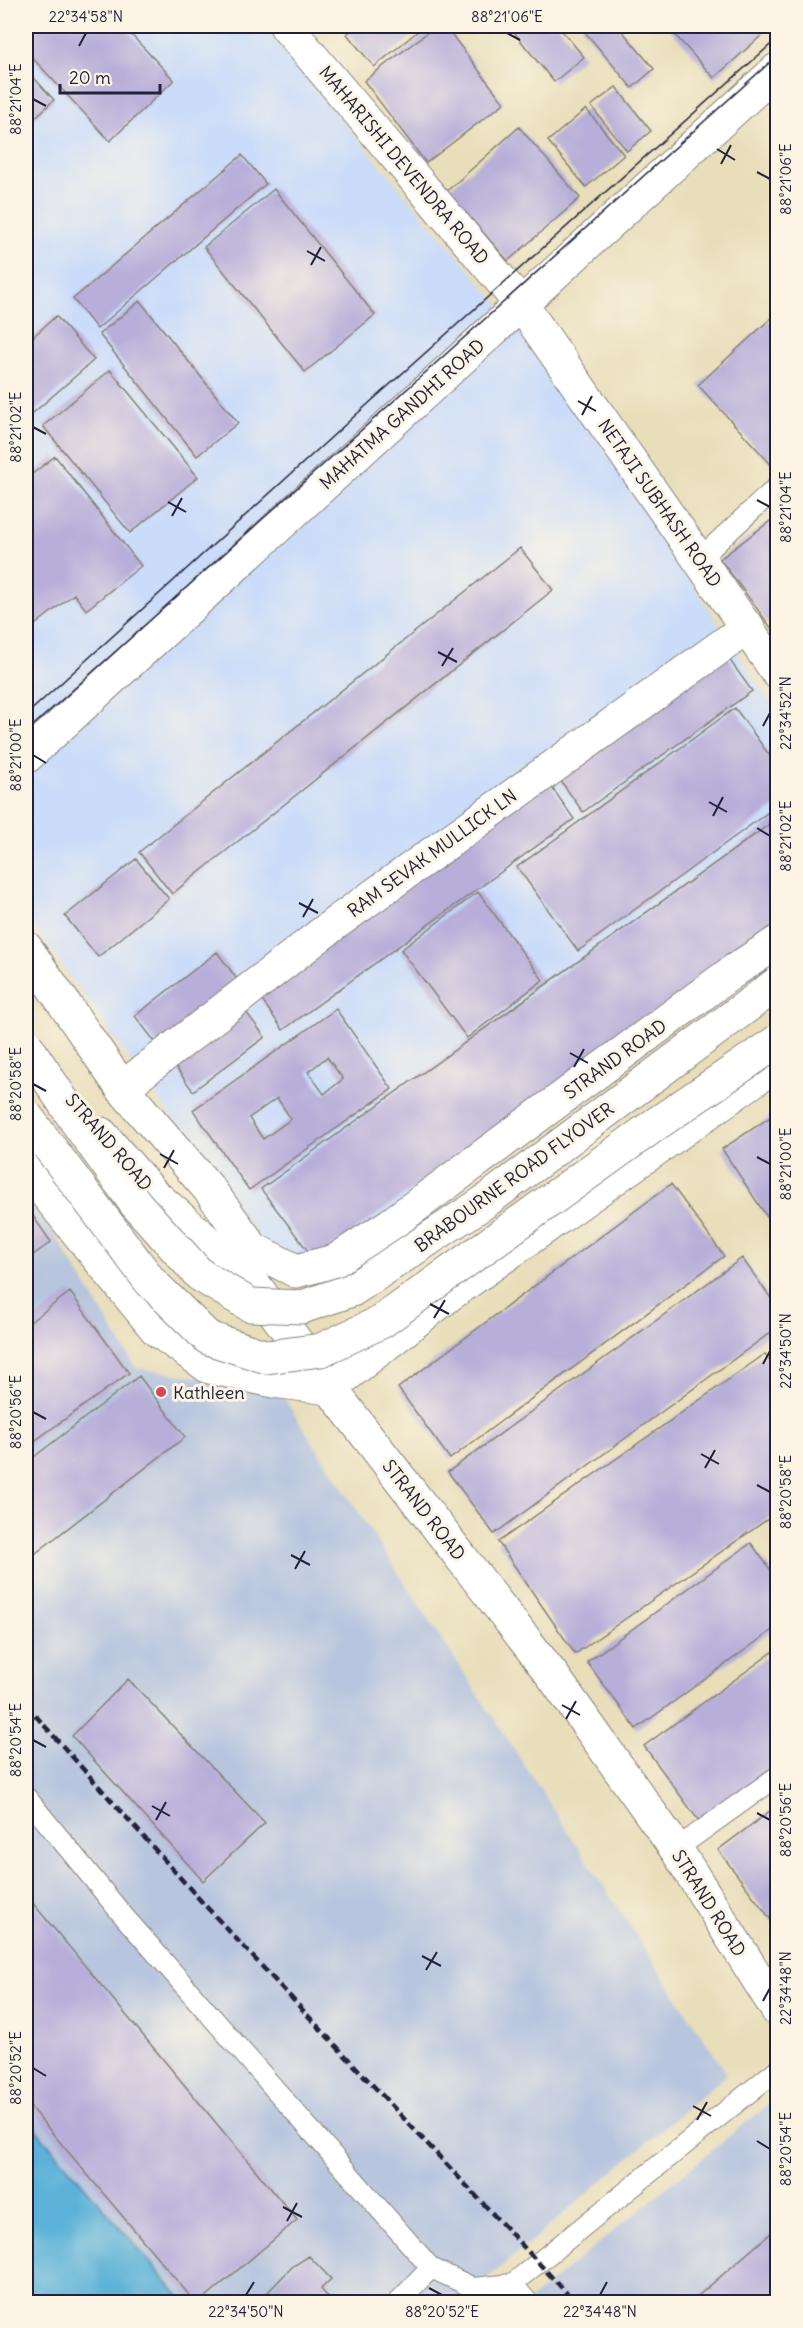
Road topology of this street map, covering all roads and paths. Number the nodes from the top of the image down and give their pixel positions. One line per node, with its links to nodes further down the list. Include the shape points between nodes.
1 (286, 26): 3 (main road, MAHARISHI DEVENDRA ROAD)
2 (777, 69): 3 (main road, MAHATMA GANDHI ROAD)
3 (521, 304): 5 (main road, NETAJI SUBHASH ROAD); 8 (main road, MAHATMA GANDHI ROAD)
4 (777, 486): 5 (lane)
5 (698, 560): 6 (main road, NETAJI SUBHASH ROAD)
6 (748, 627): 7 (main road, NETAJI SUBHASH ROAD); 15 (main road, RAM SEVAK MULLICK LN, via 337,922)
7 (777, 673)
8 (26, 757)
9 (777, 942): 15 (main road, STRAND ROAD, via 390,1225 335,1261 296,1271 253,1249 209,1189)
10 (26, 948): 15 (main road, STRAND ROAD)
11 (777, 983): 13 (main road, BRABOURNE ROAD FLYOVER, bridge, via 483,1203 352,1290 302,1307 250,1305 200,1275 136,1204)
12 (777, 1041): 16 (main road, bridge, via 381,1322 321,1350 267,1357 208,1338 150,1281)
13 (26, 1045): 18 (main road, STRAND ROAD, via 153,1194 250,1279)
14 (777, 1063): 18 (main road, via 450,1295)
15 (122, 1088)
16 (26, 1116)
17 (26, 1169): 18 (main road, via 157,1330 209,1367)
18 (330, 1388): 21 (main road, STRAND ROAD, via 553,1676)
19 (777, 1776): 21 (lane)
20 (26, 1797): 24 (lane, via 121,1913)
21 (676, 1849): 22 (main road, STRAND ROAD)
22 (777, 2011)
23 (777, 2069): 25 (lane)
24 (431, 2268): 25 (lane, via 474,2288); 26 (lane)
25 (512, 2284): 27 (lane)
26 (398, 2302)
27 (528, 2302)

